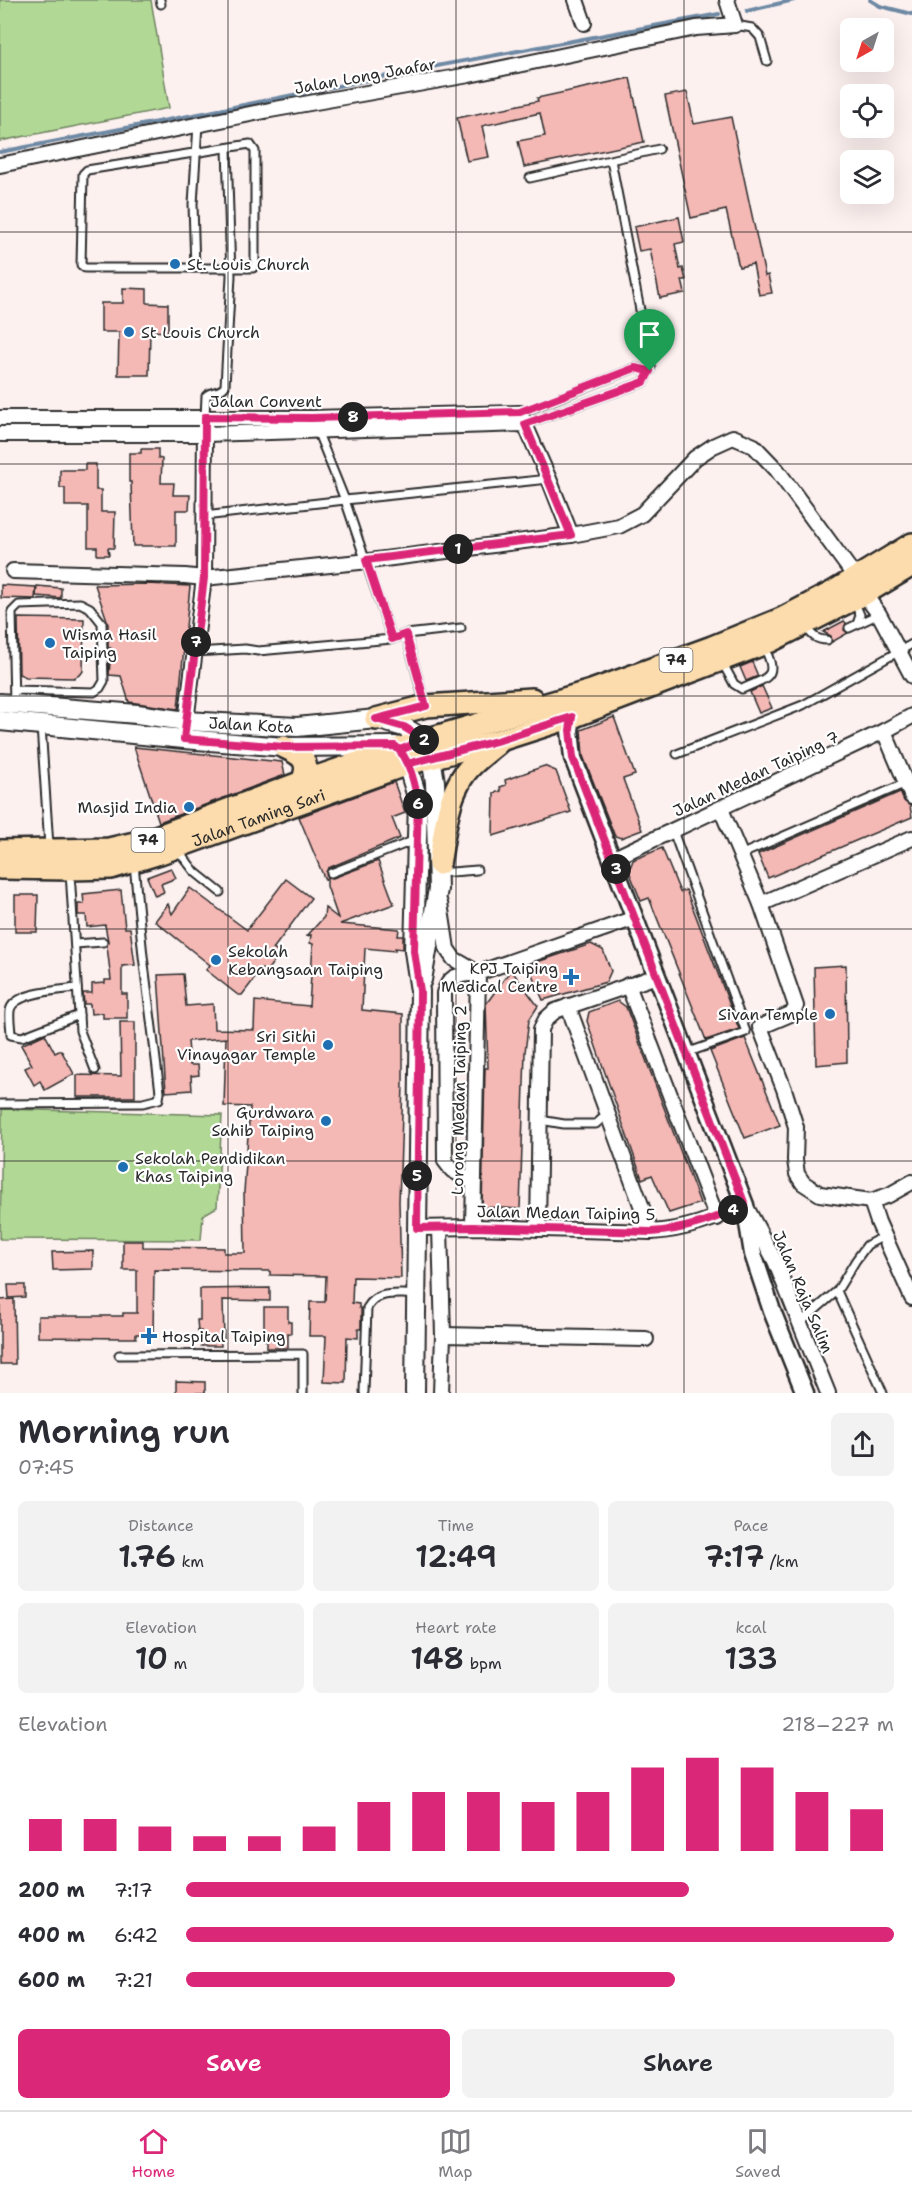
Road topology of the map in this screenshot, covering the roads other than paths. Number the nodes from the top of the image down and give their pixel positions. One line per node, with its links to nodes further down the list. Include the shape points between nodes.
1 (576, 0): 3 (street)
2 (727, 0): 4 (street)
3 (584, 23)
4 (735, 25): 5 (lane, via 752,28 760,37); 6 (street, Jalan Long Jaafar, via 696,28 469,75)
5 (767, 61)
6 (198, 124): 9 (lane); 11 (street, Jalan Long Jaafar)
7 (226, 148): 9 (lane); 13 (lane); 13 (lane, via 250,144 255,151 255,264 253,268)
8 (659, 149): 10 (lane)
9 (196, 152): 14 (lane); 14 (lane, via 87,170 83,174 80,260 85,268)
10 (611, 160): 12 (lane); 15 (lane)
11 (0, 165)
12 (530, 178)
13 (229, 267): 14 (lane); 16 (lane, via 225,386 206,396)
14 (195, 268)
15 (650, 371): 18 (lane, via 635,368); 18 (lane, via 644,382)
16 (205, 417): 17 (street, Jalan Convent); 19 (street, Jalan Convent); 21 (street)
17 (0, 418)
18 (522, 418): 19 (street, Jalan Convent); 22 (street)
19 (314, 424): 21 (street, Jalan Convent); 23 (lane)
20 (0, 434): 21 (street, Jalan Convent)
21 (205, 434): 24 (street)
22 (549, 479): 23 (lane); 25 (street)
23 (345, 500): 24 (lane); 27 (lane)
24 (204, 516): 30 (street)
25 (571, 535): 27 (street); 31 (street, via 620,526 642,514 695,458 733,437 754,446 777,470)
26 (912, 544): 31 (main road, 74)
27 (366, 560): 30 (street); 38 (lane)
28 (912, 565): 31 (main road, 74)
29 (13, 571): 30 (street)
30 (204, 578): 43 (street)
31 (858, 590): 32 (street); 33 (main road, 74); 34 (lane, via 860,615); 46 (main road, 74)
32 (879, 614): 34 (lane); 42 (street)
33 (805, 624): 39 (lane, via 819,640); 41 (main road, 74)
34 (856, 624): 36 (lane)
35 (461, 628): 37 (lane)
36 (849, 628)
37 (406, 634): 38 (lane); 48 (lane)
38 (392, 639): 43 (lane, via 258,651)
39 (827, 640)
40 (912, 644): 42 (lane)
41 (762, 645): 44 (main road, 74); 44 (lane, via 773,670 768,678 742,689 734,684)
42 (899, 651): 45 (street); 60 (lane, via 803,705)
43 (195, 652): 53 (street)
44 (722, 661): 51 (main road, 74)
45 (912, 676)
46 (591, 691): 48 (main road); 59 (main road, 74)
47 (89, 701): 49 (main road, Jalan Kota); 49 (lane, via 104,681 102,623 90,608 80,603 19,605 12,612); 53 (main road, Jalan Kota, via 137,714)
48 (426, 706): 52 (main road)
49 (8, 708): 54 (main road, Jalan Kota)
50 (912, 716): 55 (street, Jalan Medan Taiping 7)
51 (572, 717): 57 (main road, 74); 73 (street, via 573,758)
52 (376, 719): 53 (main road, Jalan Kota, via 297,727); 59 (main road, Jalan Kota, via 404,727)
53 (186, 721): 56 (street)
54 (41, 724): 56 (main road, Jalan Kota); 71 (lane)
55 (885, 731): 63 (street); 65 (street, Jalan Medan Taiping 7)
56 (184, 739): 58 (main road, Jalan Kota)
57 (500, 740): 59 (main road, 74); 79 (main road, via 471,766 459,783 451,804)
58 (284, 747): 61 (main road, Jalan Kota, via 395,746); 62 (main road, via 306,763)
59 (428, 749): 61 (main road, 74); 79 (main road)
60 (677, 754)
61 (404, 757): 62 (main road, Jalan Taming Sari / 74); 68 (main road, via 418,800); 69 (main road, Jalan Taming Sari / 74)
62 (302, 782): 71 (main road, Jalan Taming Sari / 74, via 148,840 109,849)
63 (906, 783): 64 (street); 72 (lane)
64 (912, 797)
65 (721, 808): 66 (street, Jalan Medan Taiping 7); 72 (street)
66 (673, 831): 73 (street, Jalan Medan Taiping 7); 92 (lane, via 746,1032)
67 (912, 838): 81 (street)
68 (417, 840): 78 (lane); 89 (main road, via 414,951)
69 (175, 847): 74 (main road, Jalan Taming Sari / 74); 80 (lane, via 195,872)
70 (0, 851): 71 (main road, Jalan Taming Sari / 74)
71 (50, 852)
72 (740, 855): 81 (street)
73 (612, 859): 82 (street)
74 (134, 861): 76 (main road, Jalan Taming Sari / 74, via 111,867); 94 (lane, via 159,1099 144,1103)
75 (0, 868): 76 (main road, Jalan Taming Sari / 74)
76 (70, 869): 84 (lane)
77 (477, 870): 79 (lane)
78 (331, 873)
79 (439, 875): 85 (street, via 447,949); 89 (main road)
80 (220, 892)
81 (761, 904): 99 (street, via 796,1006 793,1013 760,1027 796,1127 797,1174 820,1194)
82 (634, 918): 85 (street); 86 (street)
83 (103, 942): 84 (lane)
84 (75, 944): 88 (lane)
85 (478, 973): 97 (street, Lorong Medan Taiping 2); 97 (street, via 453,976 444,993 445,1161 452,1170)
86 (657, 976): 87 (street); 92 (street)
87 (628, 986): 90 (street); 101 (street)
88 (77, 988): 91 (lane); 91 (lane, via 15,1001 9,1010 11,1035 22,1037)
89 (420, 991): 103 (main road)
90 (568, 1006): 95 (street); 96 (street, via 555,1011 541,1029)
91 (79, 1015): 93 (lane, via 80,1031)
92 (686, 1053): 100 (street)
93 (95, 1070)
94 (0, 1104)
95 (607, 1114): 96 (lane, via 596,1124); 106 (street)
96 (540, 1120): 105 (street)
97 (474, 1182): 102 (street, Lorong Medan Taiping 2)
98 (912, 1182): 99 (street)
99 (871, 1202): 107 (street)
100 (745, 1205): 101 (street, Jalan Medan Taiping 5); 111 (street, Jalan Raja Salim, via 775,1262); 119 (street, via 753,1254)
101 (717, 1218): 106 (street, Jalan Medan Taiping 5, via 675,1230)
102 (473, 1227): 104 (street, Jalan Medan Taiping 5); 105 (street, Jalan Medan Taiping 5)
103 (417, 1228): 104 (street, Jalan Medan Taiping 5); 109 (main road)
104 (440, 1228): 112 (street)
105 (538, 1229): 106 (street, Jalan Medan Taiping 5)
106 (651, 1232)
107 (885, 1236): 108 (lane, via 867,1245); 110 (street)
108 (837, 1291): 111 (lane); 121 (lane)
109 (416, 1294): 115 (lane, via 380,1295 367,1308); 117 (main road)
110 (912, 1298)
111 (799, 1324): 120 (street, Jalan Raja Salim)
112 (443, 1335): 113 (street); 118 (street)
113 (646, 1339)
114 (119, 1355): 116 (lane, via 303,1354)
115 (364, 1392)
116 (303, 1393)
117 (415, 1393)
118 (441, 1393)
119 (805, 1393)
120 (828, 1393)
121 (883, 1393)

